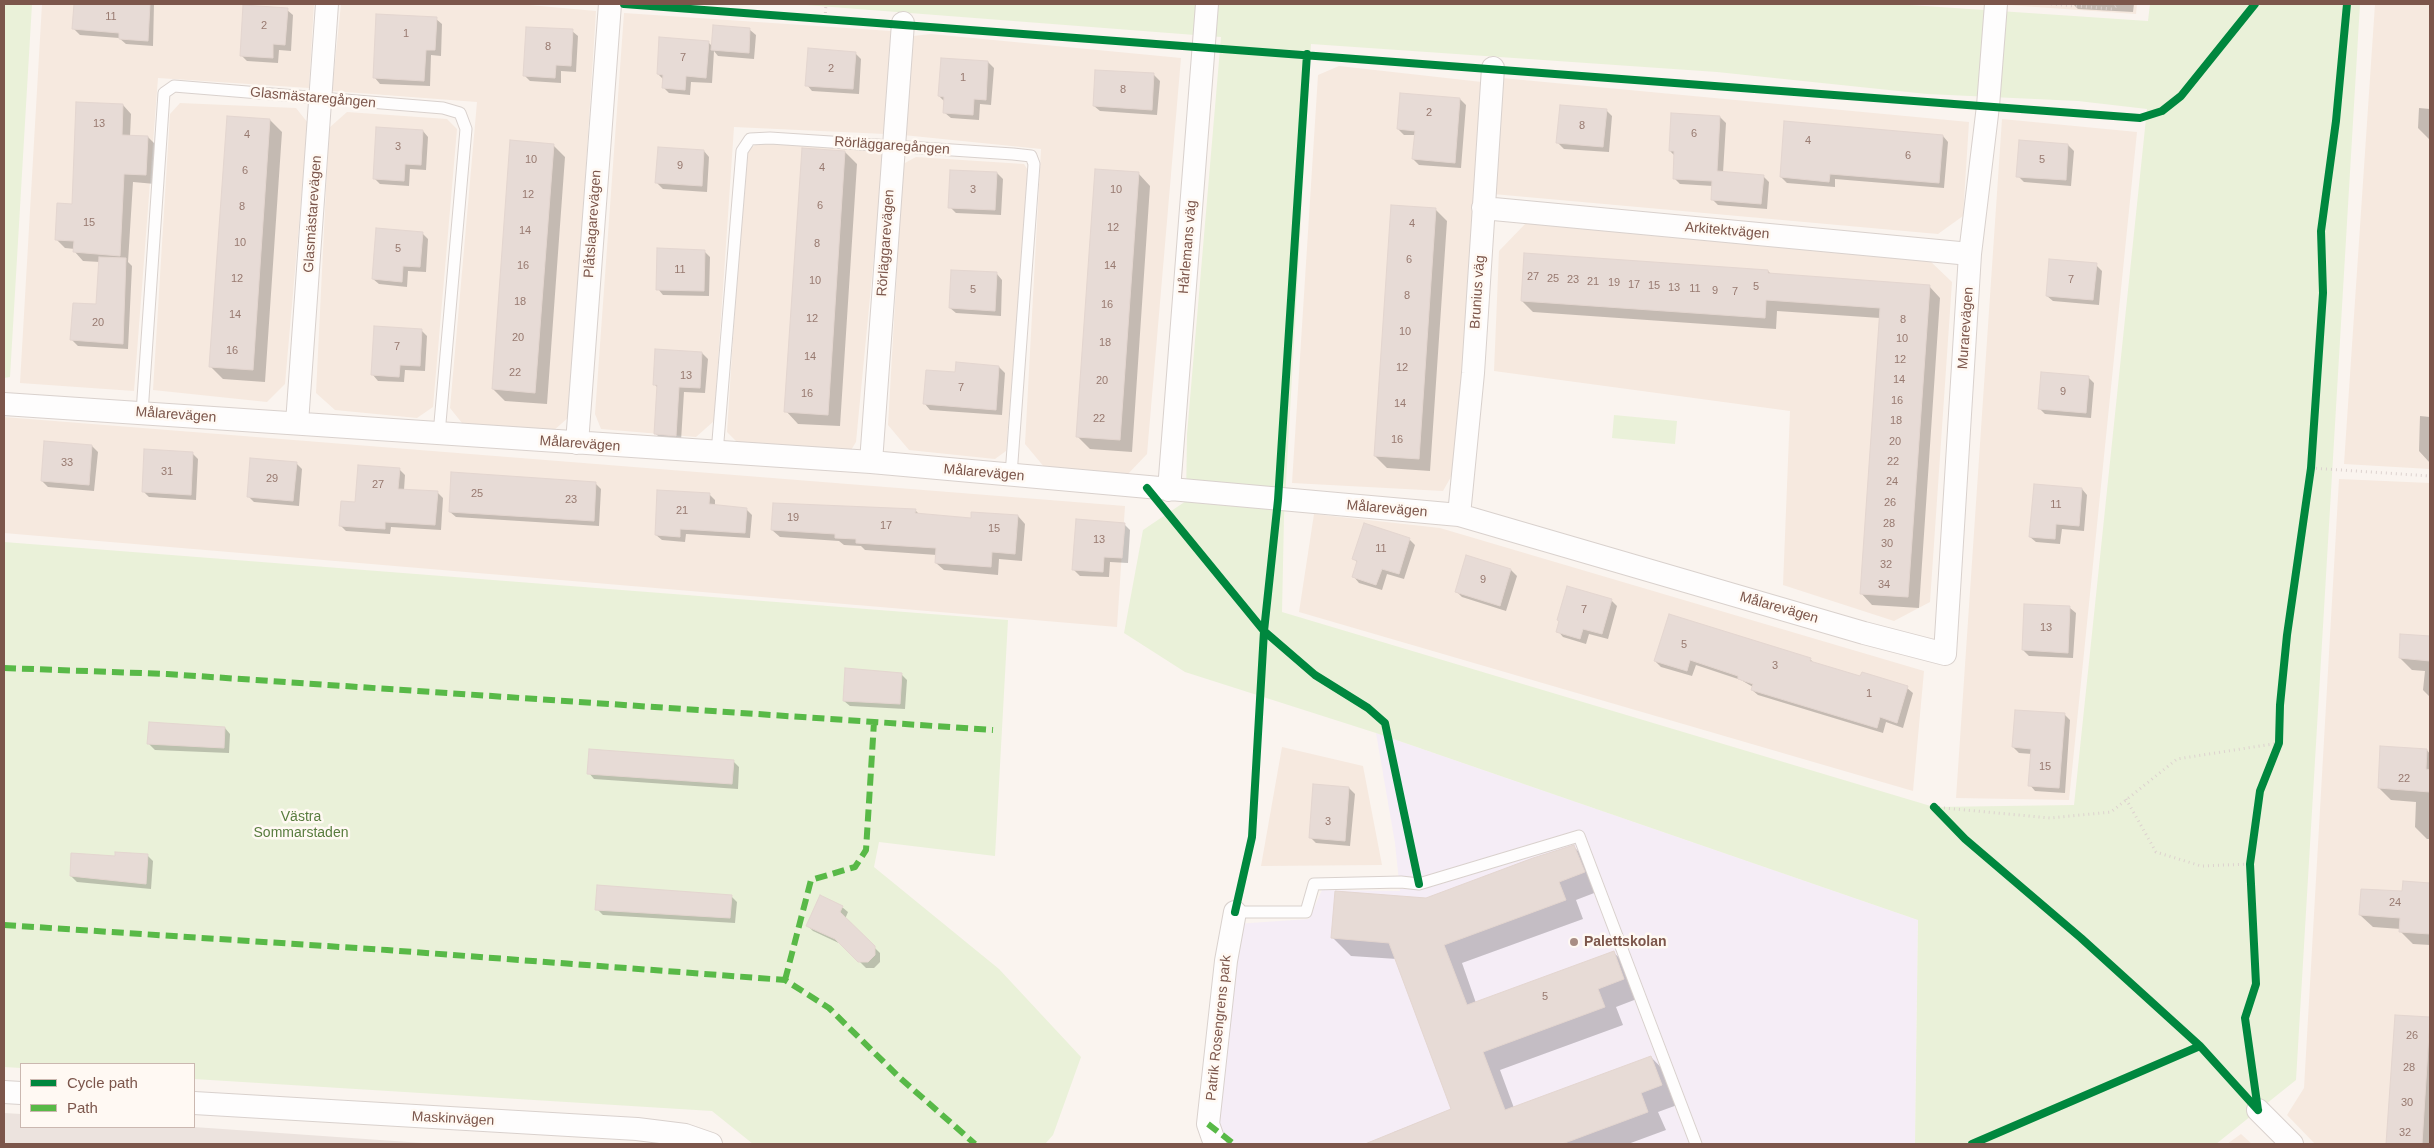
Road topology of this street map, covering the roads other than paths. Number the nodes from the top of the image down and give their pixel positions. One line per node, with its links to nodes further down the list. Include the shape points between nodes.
1 (327, 4): 7 (street, Glasmästarevägen)
2 (610, 4): 15 (street, Plåtslagarevägen)
3 (1207, 4): 19 (street, Hårlemans väg)
4 (1996, 4): 10 (street, Murarevägen, via 1988,106)
5 (904, 23): 8 (street, Rörläggarevägen)
6 (1493, 68): 9 (street, Brunius väg)
7 (321, 99): 12 (lane, Glasmästaregången, via 174,86 164,93); 13 (street, Glasmästarevägen); 14 (lane, Glasmästaregången, via 444,108 460,113 466,129)
8 (893, 146): 16 (lane, Rörläggaregången, via 770,138 750,139 742,151); 17 (street, Rörläggarevägen); 18 (lane, Rörläggaregången, via 1030,156 1034,164)
9 (1483, 208): 10 (street, Arkitektvägen); 20 (street, Brunius väg, via 1473,373)
10 (1970, 254): 21 (street, Murarevägen)
11 (4, 404): 12 (street, Målarevägen)
12 (142, 413): 13 (street, Målarevägen)
13 (297, 423): 14 (street, Målarevägen)
14 (439, 434): 15 (street, Målarevägen)
15 (576, 443): 16 (street, Målarevägen)
16 (717, 453): 17 (street, Målarevägen)
17 (871, 462): 18 (street, Målarevägen)
18 (1011, 476): 19 (street, Målarevägen)
19 (1169, 490): 20 (street, Målarevägen)
20 (1459, 515): 21 (street, Målarevägen)
21 (1945, 654)
22 (1235, 912): 28 (street, Patrik Rosengrens park, via 1226,961 1208,1124); 29 (lane, via 1306,912 1314,884 1419,884 1579,836)
23 (4, 1092): 24 (street)
24 (20, 1093)
25 (195, 1103): 27 (street, Maskinvägen, via 637,1128 686,1135)
26 (2258, 1110): 30 (street)
27 (711, 1144)
28 (1215, 1144)
29 (1696, 1144)
30 (2292, 1144)

